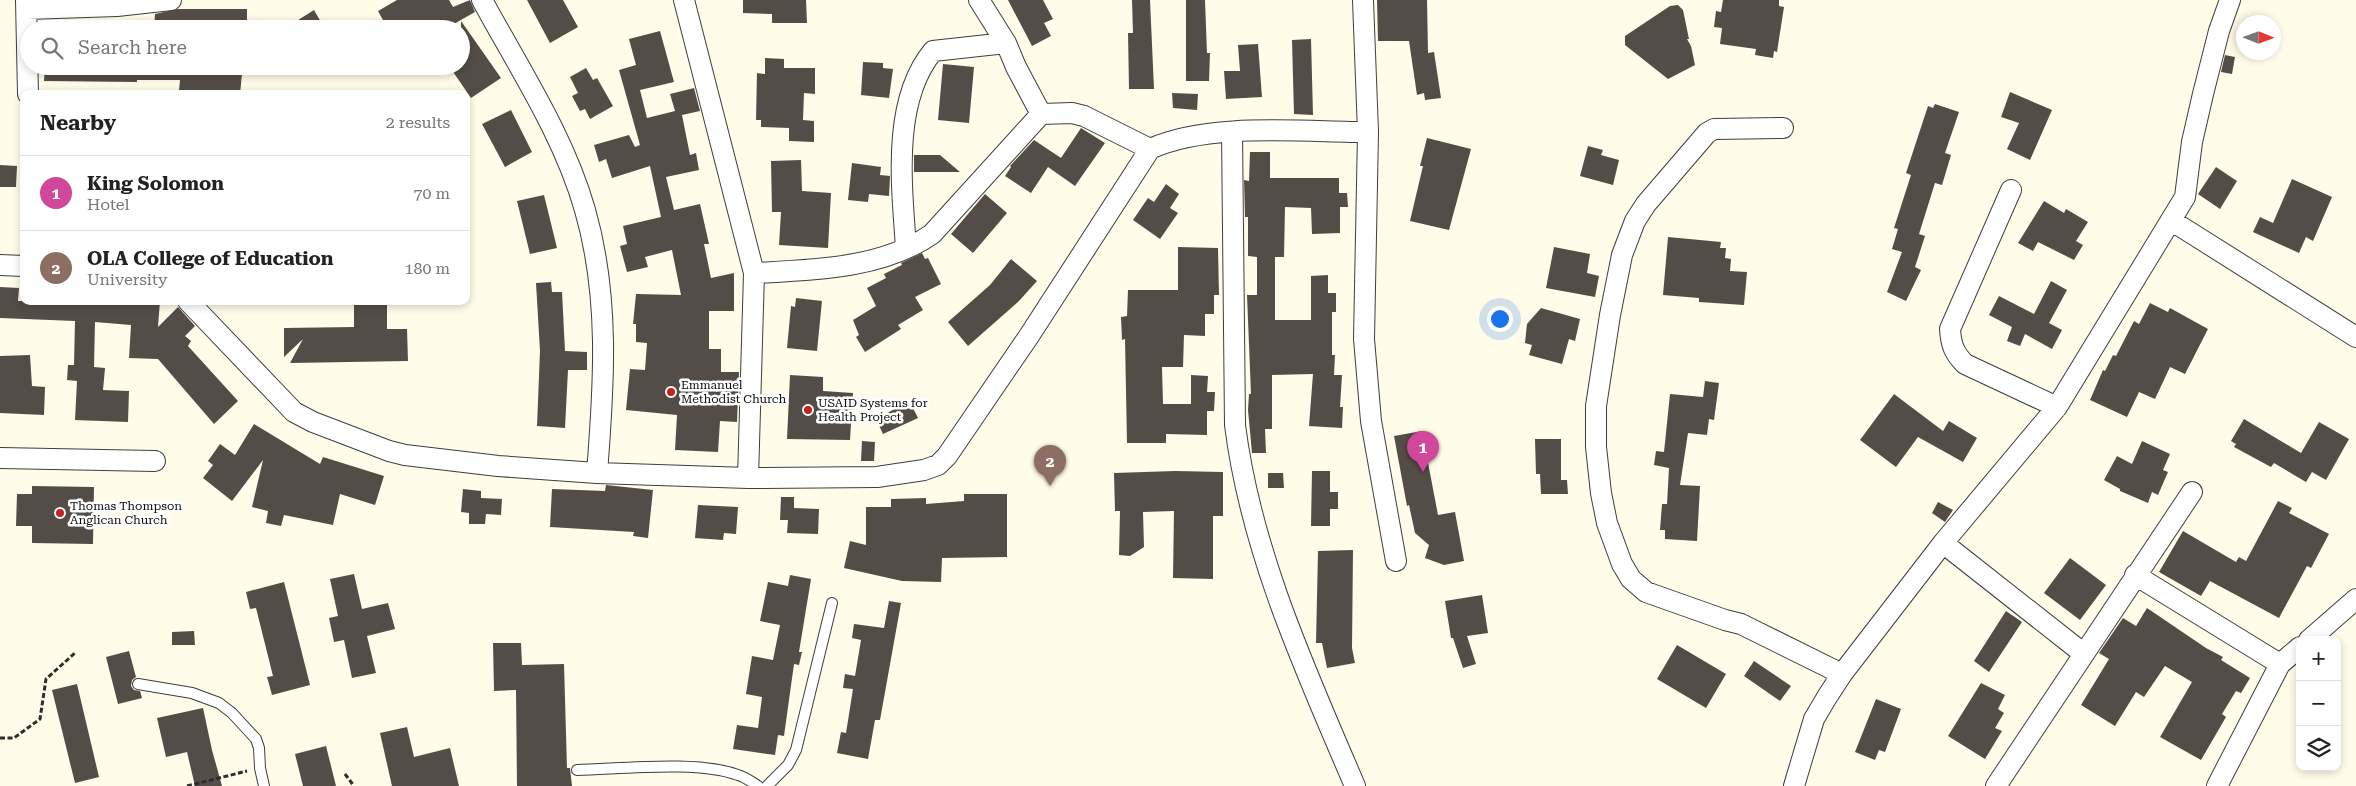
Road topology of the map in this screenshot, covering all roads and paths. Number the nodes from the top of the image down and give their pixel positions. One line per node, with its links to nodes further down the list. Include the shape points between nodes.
1 (171, 0): 7 (street, via 117,6)
2 (482, 0): 28 (street, via 558,139 585,211 601,298 605,343)
3 (684, 0): 22 (street)
4 (979, 0): 9 (street)
5 (1363, 0): 15 (street)
6 (2230, 0): 18 (street, via 2219,31 2192,142 2185,197)
7 (27, 5): 8 (street)
8 (27, 20)
9 (1006, 43): 12 (street); 19 (street, via 933,51 925,61 916,81 904,129 902,181)
10 (28, 75): 11 (street)
11 (28, 90)
12 (1041, 114): 16 (street, via 1084,116); 19 (street, via 932,234)
13 (1783, 128): 41 (street, via 1721,128 1707,133 1635,221 1622,255 1610,315 1596,406 1596,447 1607,523 1631,579 1646,592 1741,624)
14 (1232, 132): 15 (street); 16 (street, via 1165,142); 52 (street, via 1234,416 1240,468 1256,531 1286,621)
15 (1368, 132): 32 (street, via 1364,339 1370,422)
16 (1150, 149): 29 (street, via 1023,344 938,465 901,475)
17 (2011, 190): 25 (street, via 1950,329 1951,340 1954,354 1965,364)
18 (2172, 221): 24 (street); 25 (street)
19 (906, 248): 22 (street, via 887,256 814,270)
20 (0, 265): 21 (street)
21 (20, 266)
22 (754, 274): 29 (street)
23 (192, 305): 28 (street, via 294,412 313,422 405,455)
24 (2356, 337)
25 (2057, 407): 31 (street)
26 (0, 458): 27 (street)
27 (155, 461)
28 (597, 473): 29 (street)
29 (748, 478)
30 (2192, 492): 33 (street)
31 (1943, 543): 39 (street); 41 (street)
32 (1396, 561)
33 (2135, 575): 39 (street); 40 (street)
34 (2356, 599): 36 (street)
35 (832, 604): 51 (lane, via 796,750 788,765)
36 (2314, 636)
37 (2296, 650): 40 (street)
38 (75, 653): 43 (path, via 46,679 40,719 14,738)
39 (2084, 654): 54 (street)
40 (2280, 664): 55 (street)
41 (1842, 674): 53 (street, via 1814,719)
42 (138, 684): 44 (lane, via 192,693 219,704 256,739 260,748)
43 (0, 738)
44 (260, 768): 47 (path); 48 (lane)
45 (577, 770): 50 (lane, via 696,767 739,775)
46 (345, 774): 49 (path)
47 (187, 786)
48 (264, 786)
49 (354, 786)
50 (758, 786)
51 (767, 786)
52 (1355, 786)
53 (1794, 786)
54 (1996, 786)
55 (2217, 786)

